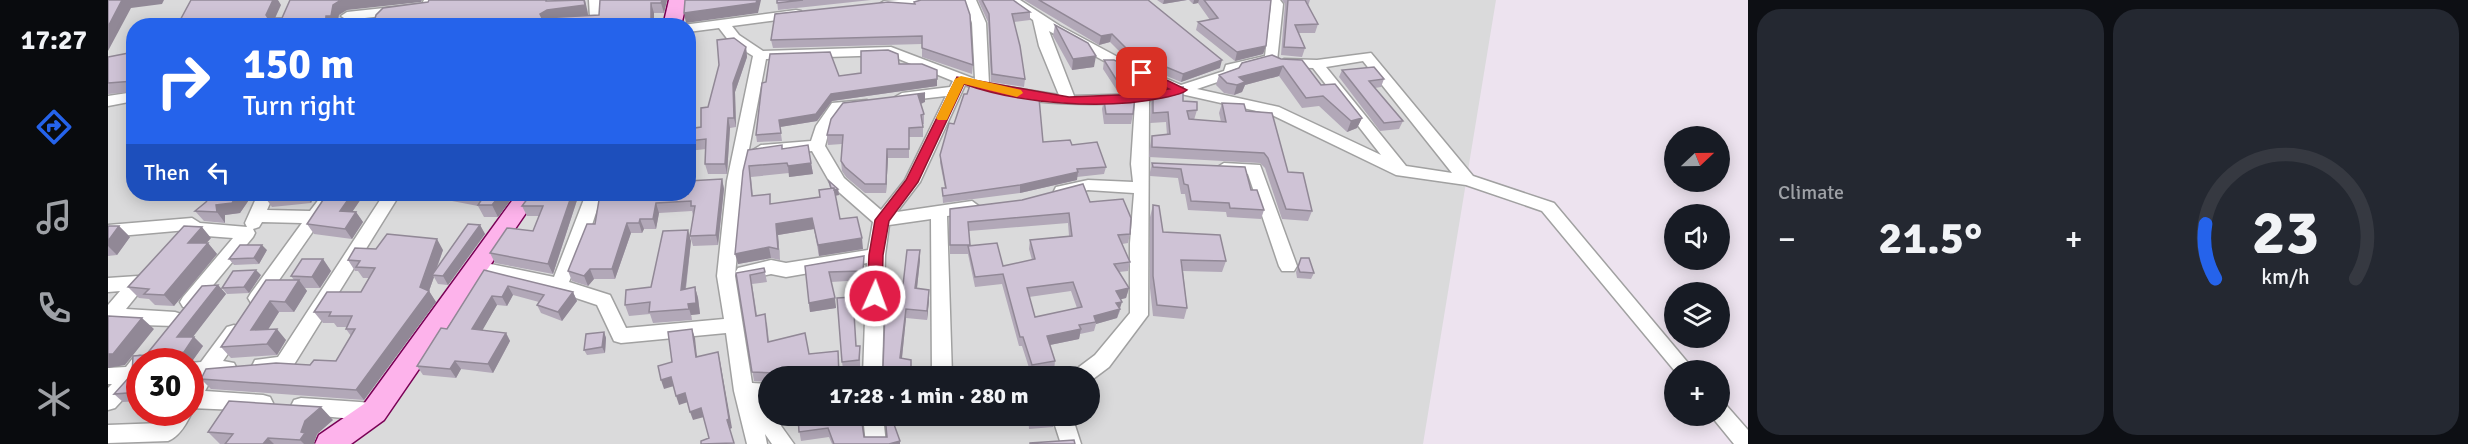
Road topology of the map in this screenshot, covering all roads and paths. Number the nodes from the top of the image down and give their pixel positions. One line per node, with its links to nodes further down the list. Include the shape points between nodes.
1 (355, 0): 11 (street)
2 (430, 0): 12 (street, via 427,7)
3 (595, 0): 13 (street)
4 (678, 0): 14 (main road)
5 (946, 0): 9 (street)
6 (970, 0): 22 (street, via 979,23)
7 (1011, 0): 15 (street)
8 (1273, 0): 19 (street, via 1276,4)
9 (875, 6)
10 (806, 12): 16 (street)
11 (346, 18)
12 (363, 18)
13 (597, 18)
14 (674, 18)
15 (1039, 19): 23 (street, via 1122,64); 27 (street)
16 (724, 25): 17 (street); 18 (street, via 734,38)
17 (696, 27)
18 (760, 55): 21 (street, via 891,51); 29 (street)
19 (1272, 58): 20 (street, via 1278,63); 23 (street, via 1226,64 1230,73)
20 (1317, 64): 31 (street); 32 (street, via 1366,56)
21 (958, 85): 22 (street); 28 (street, via 837,106 823,126); 44 (street, via 912,182)
22 (982, 87): 27 (street)
23 (1182, 90): 25 (street); 31 (street, via 1274,110)
24 (126, 98): 26 (street)
25 (1142, 98): 27 (street); 33 (street)
26 (108, 101)
27 (1069, 101)
28 (817, 146): 29 (street); 44 (street, via 838,182)
29 (743, 151): 53 (street, via 729,182)
30 (1208, 167): 51 (street, via 1254,169)
31 (1402, 171): 32 (street)
32 (1467, 180): 61 (street, via 1548,207)
33 (1142, 188): 34 (street, via 1088,185); 65 (street, via 1139,315)
34 (1043, 196)
35 (263, 201): 42 (street)
36 (326, 201): 43 (street)
37 (388, 201): 67 (street, via 283,364)
38 (523, 201): 52 (main road)
39 (592, 201): 56 (street)
40 (985, 206): 41 (street)
41 (939, 212): 44 (street); 64 (street)
42 (258, 216): 43 (street); 47 (street)
43 (315, 217): 62 (street)
44 (882, 220): 49 (street)
45 (192, 224): 46 (street); 47 (street, via 194,229); 48 (street)
46 (108, 231)
47 (247, 233): 58 (street)
48 (177, 241)
49 (876, 255): 53 (street); 63 (street)
50 (153, 266): 54 (street)
51 (1288, 266)
52 (476, 268): 56 (street); 74 (main road)
53 (726, 276): 59 (street)
54 (138, 283): 55 (street); 57 (street)
55 (108, 285)
56 (559, 285): 59 (street, via 604,300 621,336)
57 (109, 316): 58 (street)
58 (175, 319): 60 (street)
59 (734, 325): 70 (street)
60 (162, 336)
61 (1676, 360)
62 (204, 363)
63 (872, 366)
64 (942, 366)
65 (1095, 366)
66 (126, 370): 68 (street)
67 (204, 371)
68 (108, 376)
69 (126, 381): 72 (street)
70 (744, 391): 71 (street); 81 (street); 82 (street)
71 (758, 392)
72 (108, 402)
73 (204, 404): 74 (street)
74 (374, 412): 80 (main road)
75 (1730, 424): 85 (street)
76 (172, 426): 79 (street, via 168,432)
77 (874, 426): 83 (street)
78 (1065, 426): 84 (street)
79 (108, 434)
80 (329, 444)
81 (757, 444)
82 (784, 444)
83 (876, 444)
84 (1071, 444)
85 (1747, 444)

